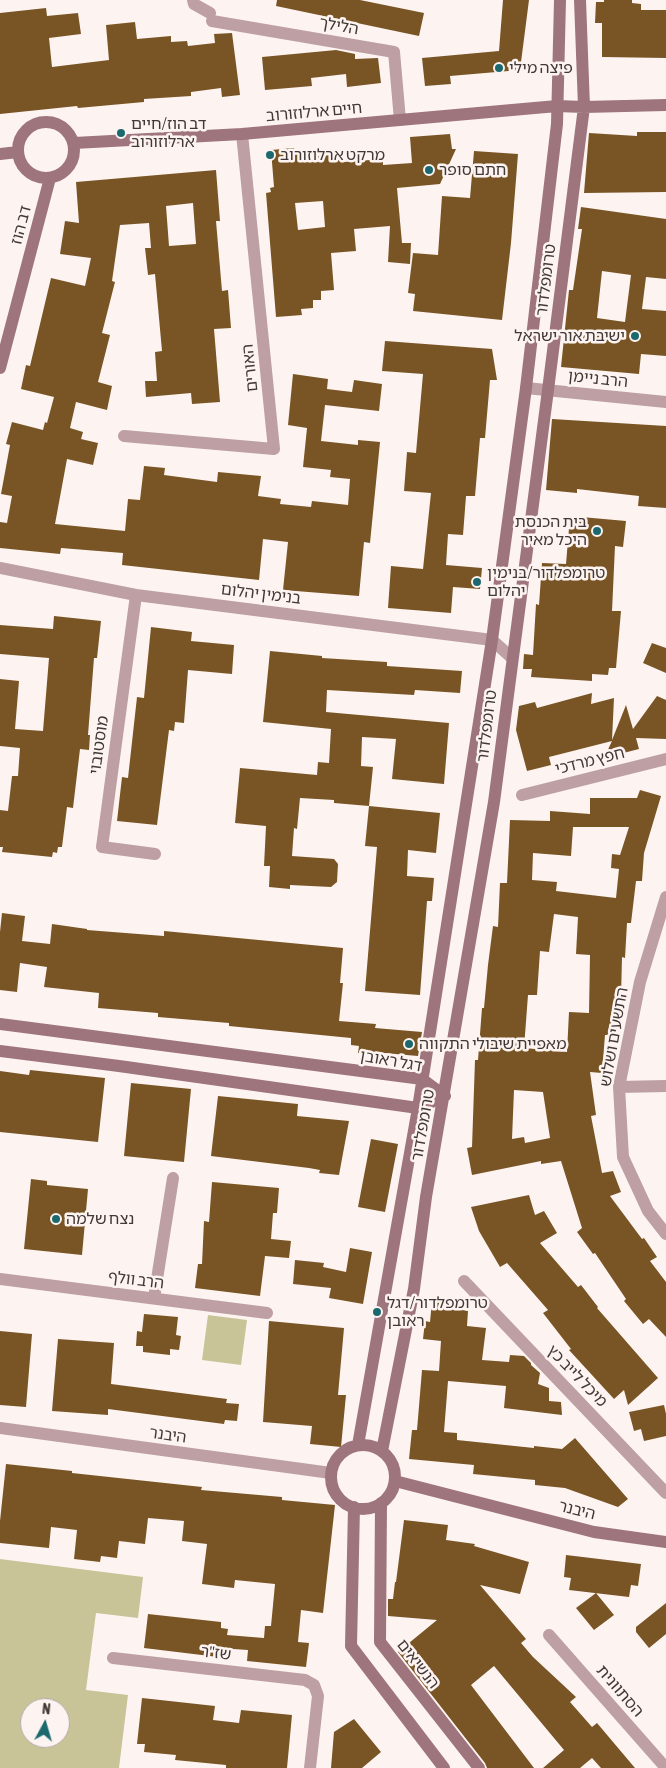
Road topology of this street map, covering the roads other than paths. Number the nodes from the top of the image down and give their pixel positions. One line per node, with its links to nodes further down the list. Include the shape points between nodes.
1 (193, 0): 7 (street, הלילך, via 211,17 394,52)
2 (560, 0): 5 (main road, טרומפלדור)
3 (580, 0): 6 (main road, טרומפלדור)
4 (666, 105): 6 (main road, חיים ארלוזורוב)
5 (557, 106): 6 (main road, חיים ארלוזורוב); 7 (main road, חיים ארלוזורוב); 14 (main road, טרומפלדור, via 558,124)
6 (584, 107): 15 (main road, טרומפלדור)
7 (400, 120): 8 (main road, חיים ארלוזורוב)
8 (242, 134): 9 (main road, חיים ארלוזורוב); 17 (street, האורים, via 274,449)
9 (74, 144): 10 (main road, via 64,127 51,121 41,121 24,131); 12 (main road, via 73,160 68,169)
10 (18, 152): 11 (main road); 12 (main road, via 26,170)
11 (0, 154)
12 (50, 178): 13 (main road, דב הוז)
13 (0, 368)
14 (526, 388): 15 (street, הרב ניימן); 20 (main road, טרומפלדור)
15 (548, 390): 16 (street, הרב ניימן); 21 (main road, טרומפלדור)
16 (666, 402)
17 (124, 436)
18 (0, 568): 19 (street, בנימין יהלום)
19 (136, 595): 20 (street, בנימין יהלום); 24 (street, מוסטובוי, via 102,847)
20 (492, 640): 21 (street); 28 (main road, טרומפלדור)
21 (512, 658): 31 (main road, טרומפלדור, via 494,802)
22 (666, 759): 23 (street, חפץ מרדכי)
23 (522, 795)
24 (155, 854)
25 (666, 897): 30 (street, התשעים ושלוש, via 640,982)
26 (0, 1024): 28 (main road, דגל ראובן)
27 (0, 1051): 32 (main road)
28 (422, 1080): 31 (main road, דגל ראובן); 32 (main road, טרומפלדור)
29 (666, 1086): 30 (street)
30 (619, 1087): 34 (street, התשעים ושלוש, via 623,1158 648,1211)
31 (445, 1096): 32 (main road); 41 (main road, טרומפלדור, via 426,1197 414,1289)
32 (418, 1108): 40 (main road, טרומפלדור)
33 (173, 1178): 37 (street)
34 (666, 1234)
35 (0, 1279): 37 (street, הרב וולף)
36 (464, 1281): 44 (street, מיכל לייב כץ)
37 (154, 1298): 38 (street, הרב וולף)
38 (267, 1313)
39 (0, 1428): 42 (street, היבנר)
40 (358, 1445): 41 (main road); 42 (main road, via 340,1455)
41 (382, 1451): 43 (main road, via 392,1464)
42 (331, 1473): 46 (main road, via 336,1494)
43 (394, 1481): 45 (main road); 47 (main road, היבנר, via 594,1532)
44 (666, 1493)
45 (381, 1503): 46 (main road, via 373,1507); 52 (main road, הנשיאים, via 380,1642)
46 (354, 1507): 51 (main road, via 351,1646)
47 (666, 1542)
48 (549, 1635): 53 (street, הסתוונית)
49 (112, 1658): 50 (street, שז"ר, via 305,1680 314,1685 318,1696)
50 (310, 1768)
51 (444, 1768)
52 (479, 1768)
53 (666, 1768)

